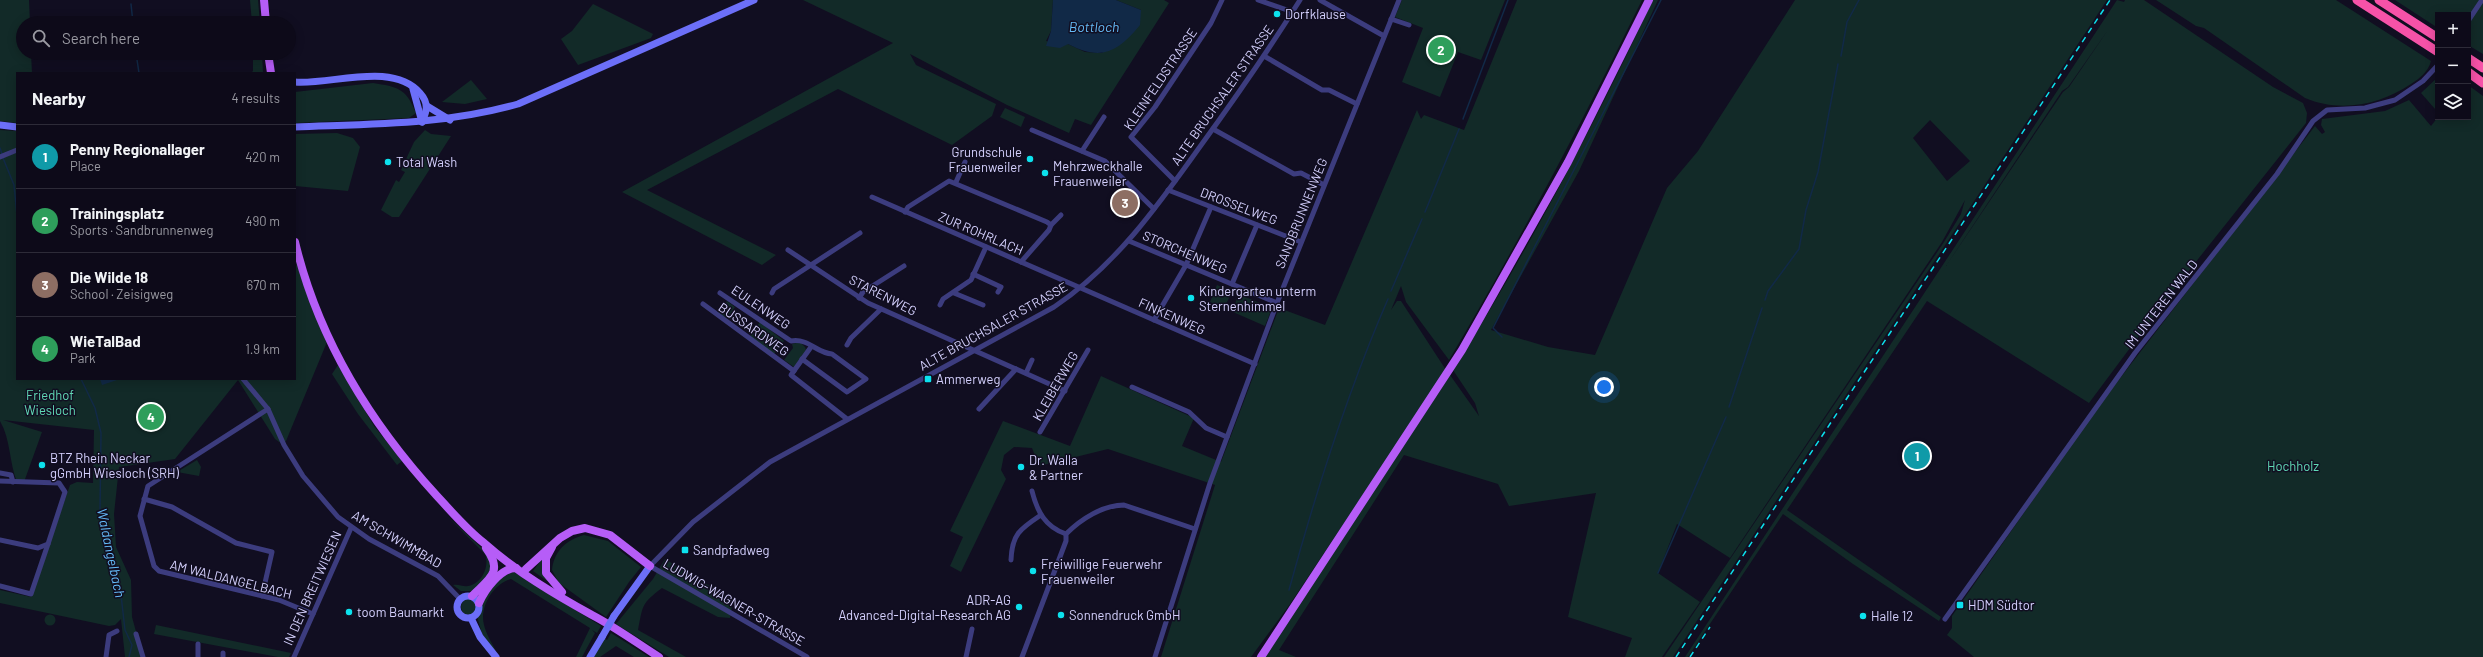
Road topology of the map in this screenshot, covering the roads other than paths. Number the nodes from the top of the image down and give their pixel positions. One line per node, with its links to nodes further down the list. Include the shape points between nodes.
1 (264, 0): 13 (main road)
2 (754, 0): 35 (main road, via 518,104)
3 (1222, 0): 46 (street, KLEINFELDSTRASSE, via 1207,30 1155,107 1130,137)
4 (1258, 0): 12 (street)
5 (1300, 0): 12 (street, ALTE BRUCHSALER STRASSE)
6 (1320, 0): 17 (street)
7 (1399, 0): 15 (street, SANDBRUNNENWEG)
8 (1649, 0): 108 (main road, via 1592,117 1518,253 1462,350)
9 (2356, 0): 19 (highway)
10 (2379, 0): 18 (highway)
11 (2482, 0): 14 (street)
12 (1293, 12): 20 (street, ALTE BRUCHSALER STRASSE)
13 (265, 16)
14 (2471, 16)
15 (1391, 19): 16 (street); 17 (street, SANDBRUNNENWEG)
16 (1409, 25)
17 (1384, 36): 32 (street, SANDBRUNNENWEG)
18 (2435, 36)
19 (2435, 50)
20 (1264, 56): 32 (street, via 1322,90 1329,90); 40 (street, ALTE BRUCHSALER STRASSE)
21 (268, 60): 25 (main road)
22 (2471, 60): 24 (highway)
23 (2435, 68): 127 (street, IM UNTEREN WALD, via 2424,81 2395,100 2365,108 2327,110 2313,121 2277,174 2130,360)
24 (2483, 68)
25 (269, 71)
26 (2471, 74): 29 (highway)
27 (296, 82): 28 (main road)
28 (309, 83): 30 (main road, via 375,76 398,79); 31 (main road)
29 (2483, 83)
30 (412, 87): 33 (main road, via 422,96); 36 (main road)
31 (296, 88)
32 (1357, 104): 48 (street, SANDBRUNNENWEG)
33 (427, 106): 35 (main road); 36 (main road)
34 (1104, 117): 43 (street)
35 (450, 120): 36 (main road)
36 (422, 122): 39 (main road)
37 (0, 125): 38 (main road)
38 (16, 127)
39 (296, 127)
40 (1213, 128): 46 (street, ALTE BRUCHSALER STRASSE); 48 (street, via 1294,174 1301,173)
41 (1032, 130): 43 (street)
42 (16, 150): 44 (street)
43 (1082, 151): 52 (street, via 1109,165)
44 (0, 157)
45 (965, 162): 47 (street)
46 (1175, 181): 49 (street, ALTE BRUCHSALER STRASSE)
47 (956, 182): 53 (street, via 949,181 908,207); 55 (street)
48 (1324, 185): 59 (street, SANDBRUNNENWEG)
49 (1168, 190): 51 (street, DROSSELWEG); 52 (street, ALTE BRUCHSALER STRASSE)
50 (872, 197): 53 (street, ZUR ROHRLACH)
51 (1211, 207): 56 (street, DROSSELWEG); 64 (street)
52 (1154, 209): 58 (street, ALTE BRUCHSALER STRASSE)
53 (906, 212): 61 (street, ZUR ROHRLACH)
54 (1061, 215): 55 (street)
55 (1051, 225): 63 (street)
56 (1257, 225): 59 (street, DROSSELWEG); 68 (street)
57 (860, 233): 65 (street)
58 (1129, 241): 64 (street, STORCHENWEG); 69 (street, ALTE BRUCHSALER STRASSE)
59 (1301, 242): 75 (street, SANDBRUNNENWEG)
60 (296, 245): 104 (main road, via 312,297 345,370 401,455)
61 (986, 247): 63 (street, ZUR ROHRLACH); 67 (street)
62 (788, 250): 65 (street, STARENWEG)
63 (1021, 262): 69 (street, ZUR ROHRLACH)
64 (1186, 265): 68 (street, STORCHENWEG); 80 (street)
65 (810, 266): 72 (street, via 774,289); 74 (street, STARENWEG)
66 (904, 266): 74 (street, via 863,292)
67 (973, 274): 70 (street, via 1001,287); 73 (street, via 966,285)
68 (1232, 284): 75 (street, STORCHENWEG)
69 (1080, 288): 80 (street, FINKENWEG); 83 (street, ALTE BRUCHSALER STRASSE, via 1054,307)
70 (998, 292)
71 (720, 293): 82 (street, EULENWEG, via 791,341 801,340)
72 (772, 293)
73 (954, 293): 77 (street, via 943,299); 78 (street)
74 (859, 298): 79 (street, STARENWEG)
75 (1277, 303): 87 (street, SANDBRUNNENWEG)
76 (703, 304): 89 (street, BUSSARDWEG)
77 (940, 305)
78 (983, 305)
79 (881, 309): 81 (street, via 851,338); 83 (street, STARENWEG)
80 (1154, 320): 87 (street, FINKENWEG)
81 (847, 346)
82 (811, 347): 85 (street); 85 (street, EULENWEG, via 832,354 866,379 847,392)
83 (973, 350): 88 (street, STARENWEG); 96 (street, ALTE BRUCHSALER STRASSE)
84 (1088, 350): 93 (street, KLEIBERWEG)
85 (802, 359): 89 (street)
86 (1032, 360): 90 (street)
87 (1255, 364): 98 (street, SANDBRUNNENWEG)
88 (1016, 369): 90 (street, STARENWEG); 95 (street)
89 (794, 371): 96 (street, via 791,375)
90 (1026, 373): 93 (street, STARENWEG)
91 (245, 380): 94 (street, AM SCHWIMMBAD)
92 (1132, 387): 98 (street, via 1189,412 1206,428)
93 (1065, 391): 97 (street, KLEIBERWEG)
94 (268, 410): 103 (street, AM WALDANGELBACH, via 152,483); 106 (street, AM SCHWIMMBAD, via 285,447 303,476 327,506)
95 (978, 410)
96 (847, 419): 115 (street, ALTE BRUCHSALER STRASSE, via 770,462 738,485 693,522)
97 (1040, 432)
98 (1227, 437): 107 (street, SANDBRUNNENWEG)
99 (0, 473): 101 (street, via 11,475)
100 (0, 482): 101 (street)
101 (13, 482): 112 (street, via 59,483 64,488 65,492)
102 (1032, 490): 105 (street)
103 (144, 498): 120 (street, AM WALDANGELBACH, via 141,520 157,570); 120 (street, via 172,506 236,543 272,552)
104 (447, 506): 113 (main road); 117 (main road)
105 (1041, 515): 109 (street, via 1048,526); 114 (street, via 1017,533 1012,545)
106 (351, 528): 122 (street, AM SCHWIMMBAD, via 438,576); 124 (street, IN DEN BREITWIESEN)
107 (1195, 529): 109 (street, via 1124,505 1114,505 1078,522); 142 (street)
108 (1343, 531): 143 (main road); 144 (main road)
109 (1066, 534): 141 (street, via 1066,541)
110 (0, 540): 112 (street, via 38,548)
111 (554, 542): 115 (main road, via 572,531 585,528 597,530 610,535); 117 (main road); 119 (main road, via 546,558 546,573)
112 (48, 544): 118 (street, via 31,594)
113 (484, 544): 116 (main road); 121 (main road, via 493,560 494,571)
114 (1011, 560)
115 (650, 566): 137 (main road, bridge, via 614,616); 139 (street, LUDWIG-WAGNER-STRASSE)
116 (516, 568): 123 (main road, via 510,568 502,573 483,594); 125 (main road)
117 (526, 568): 119 (main road)
118 (0, 586)
119 (562, 592): 125 (main road)
120 (262, 596): 124 (street, AM WALDANGELBACH, via 283,601)
121 (472, 596): 122 (main road); 123 (main road)
122 (460, 599): 126 (main road, via 457,604 458,612 465,618)
123 (479, 603): 126 (main road, via 478,613)
124 (313, 614): 135 (street, IN DEN BREITWIESEN)
125 (593, 615): 138 (main road)
126 (471, 618): 136 (main road, via 481,638)
127 (1945, 619)
128 (972, 629): 140 (street)
129 (117, 631): 132 (street, via 109,634)
130 (136, 634): 133 (street)
131 (198, 644): 134 (street)
132 (106, 657)
133 (143, 657)
134 (198, 657)
135 (294, 657)
136 (496, 657)
137 (590, 657)
138 (659, 657)
139 (807, 657)
140 (966, 657)
141 (1022, 657)
142 (1155, 657)
143 (1254, 657)
144 (1261, 657)

